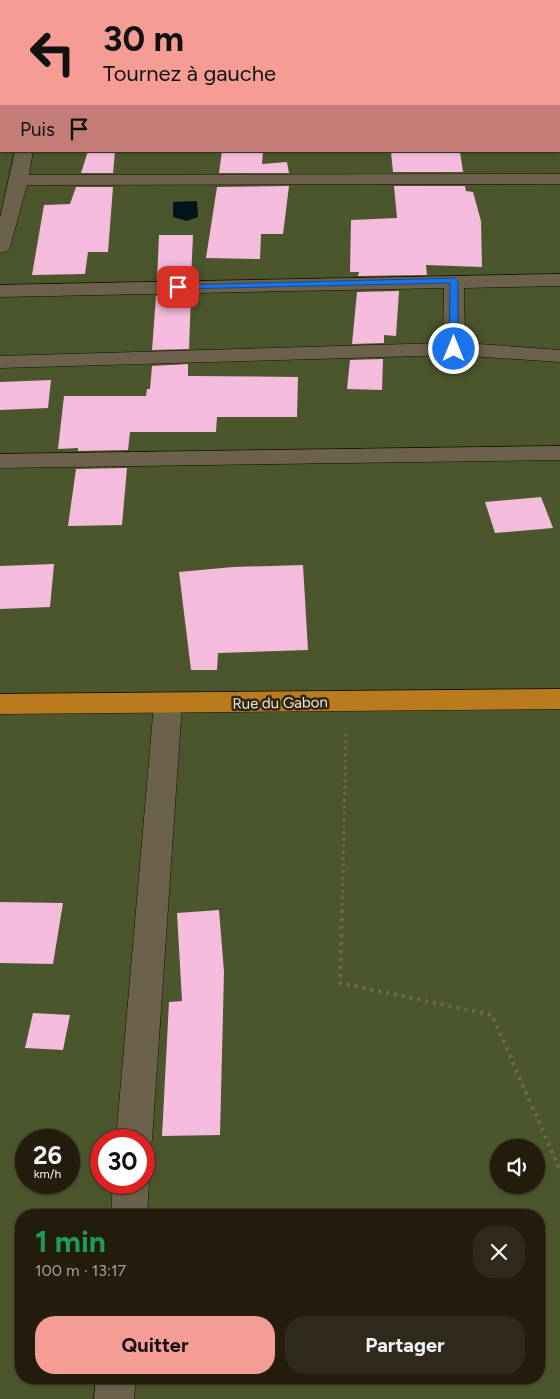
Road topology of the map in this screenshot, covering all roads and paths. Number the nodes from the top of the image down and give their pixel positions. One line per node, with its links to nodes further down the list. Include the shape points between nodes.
1 (24, 152): 3 (street)
2 (560, 179): 3 (street)
3 (19, 180): 4 (street)
4 (7, 200): 5 (street)
5 (0, 247)
6 (560, 280): 7 (street)
7 (454, 281): 8 (street); 9 (street)
8 (0, 291)
9 (454, 349): 10 (street); 11 (street)
10 (560, 356)
11 (0, 362)
12 (560, 453): 13 (street)
13 (0, 460)
14 (560, 699): 15 (highway, Rue du Gabon)
15 (347, 702): 17 (highway, Rue du Gabon); 19 (path, via 340,983 492,1015)
16 (0, 704): 17 (highway, Rue du Gabon)
17 (168, 704): 18 (street)
18 (135, 1129)
19 (560, 1170)
20 (130, 1194): 21 (street)
21 (129, 1209)
22 (115, 1384): 23 (street)
23 (114, 1399)

